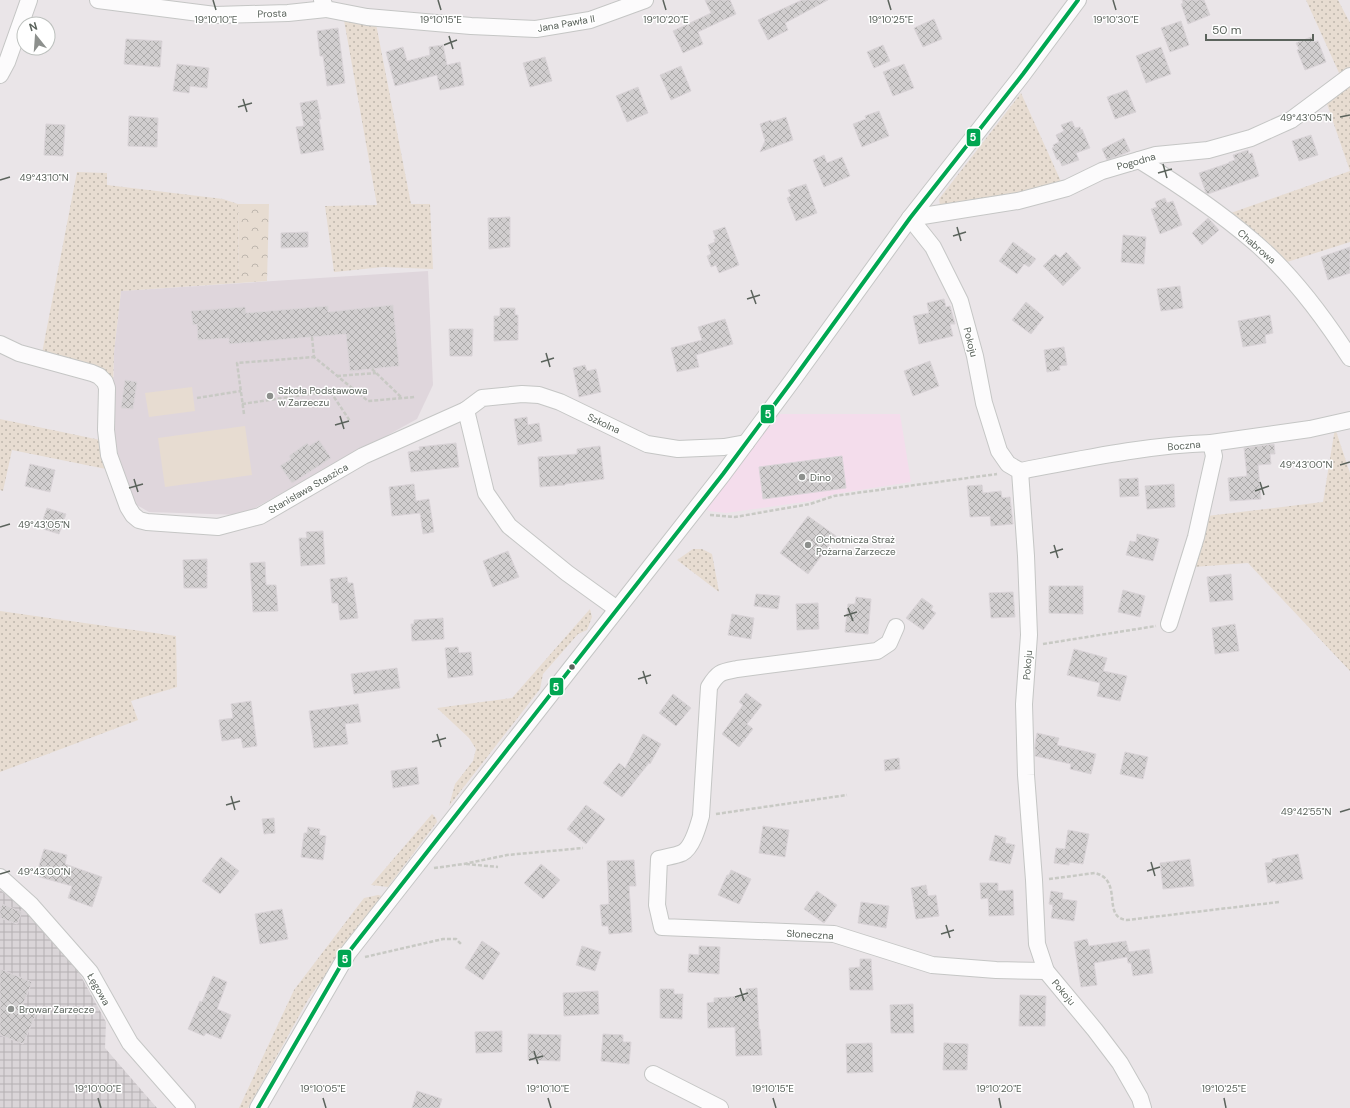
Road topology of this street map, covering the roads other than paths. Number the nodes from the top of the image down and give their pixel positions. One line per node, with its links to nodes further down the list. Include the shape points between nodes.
1 (29, 0): 6 (street)
2 (98, 0): 5 (street, Prosta, via 215,15 288,13)
3 (645, 0): 5 (street, Jana Pawła II, via 590,20 536,29 367,17)
4 (1078, 0): 9 (street)
5 (324, 4)
6 (0, 75)
7 (1350, 76): 8 (street, Pogodna, via 1291,120 1250,138 1208,150 1156,154)
8 (1139, 160): 9 (street, Pogodna, via 1102,171 1067,188 1018,201); 11 (street, Chabrowa, via 1176,183 1254,241 1301,291)
9 (910, 218): 14 (street); 16 (street, Pokoju, via 933,247 960,301 975,356 984,403 999,451)
10 (0, 344): 12 (street, Stanisława Staszica, via 19,353 92,373 105,382 106,430 110,455 128,507 139,520 147,522 218,527 260,516 364,456)
11 (1350, 358)
12 (466, 410): 14 (street, Szkolna, via 482,398 539,395 560,402 647,444 678,450); 17 (street, via 486,493 509,526)
13 (1350, 420): 15 (street, via 1310,429)
14 (746, 443): 17 (street)
15 (1211, 443): 16 (street, Boczna, via 1182,444); 18 (street, Boczna, via 1214,456 1196,537)
16 (1014, 467): 21 (street, Pokoju, via 1026,556 1029,635 1024,712 1026,775 1037,944)
17 (617, 609): 24 (street, via 348,953)
18 (1169, 624)
19 (896, 626): 21 (street, Słoneczna, via 889,643 877,651 738,669 722,672 714,679 709,687 701,816 697,831 688,849 659,859 657,905 662,927 834,934 932,965)
20 (0, 877): 23 (street, Łęgowa, via 31,905 90,972 130,1043)
21 (1046, 971): 26 (street, Pokoju, via 1120,1063)
22 (653, 1074): 25 (street)
23 (187, 1108)
24 (258, 1108)
25 (720, 1108)
26 (1143, 1108)

